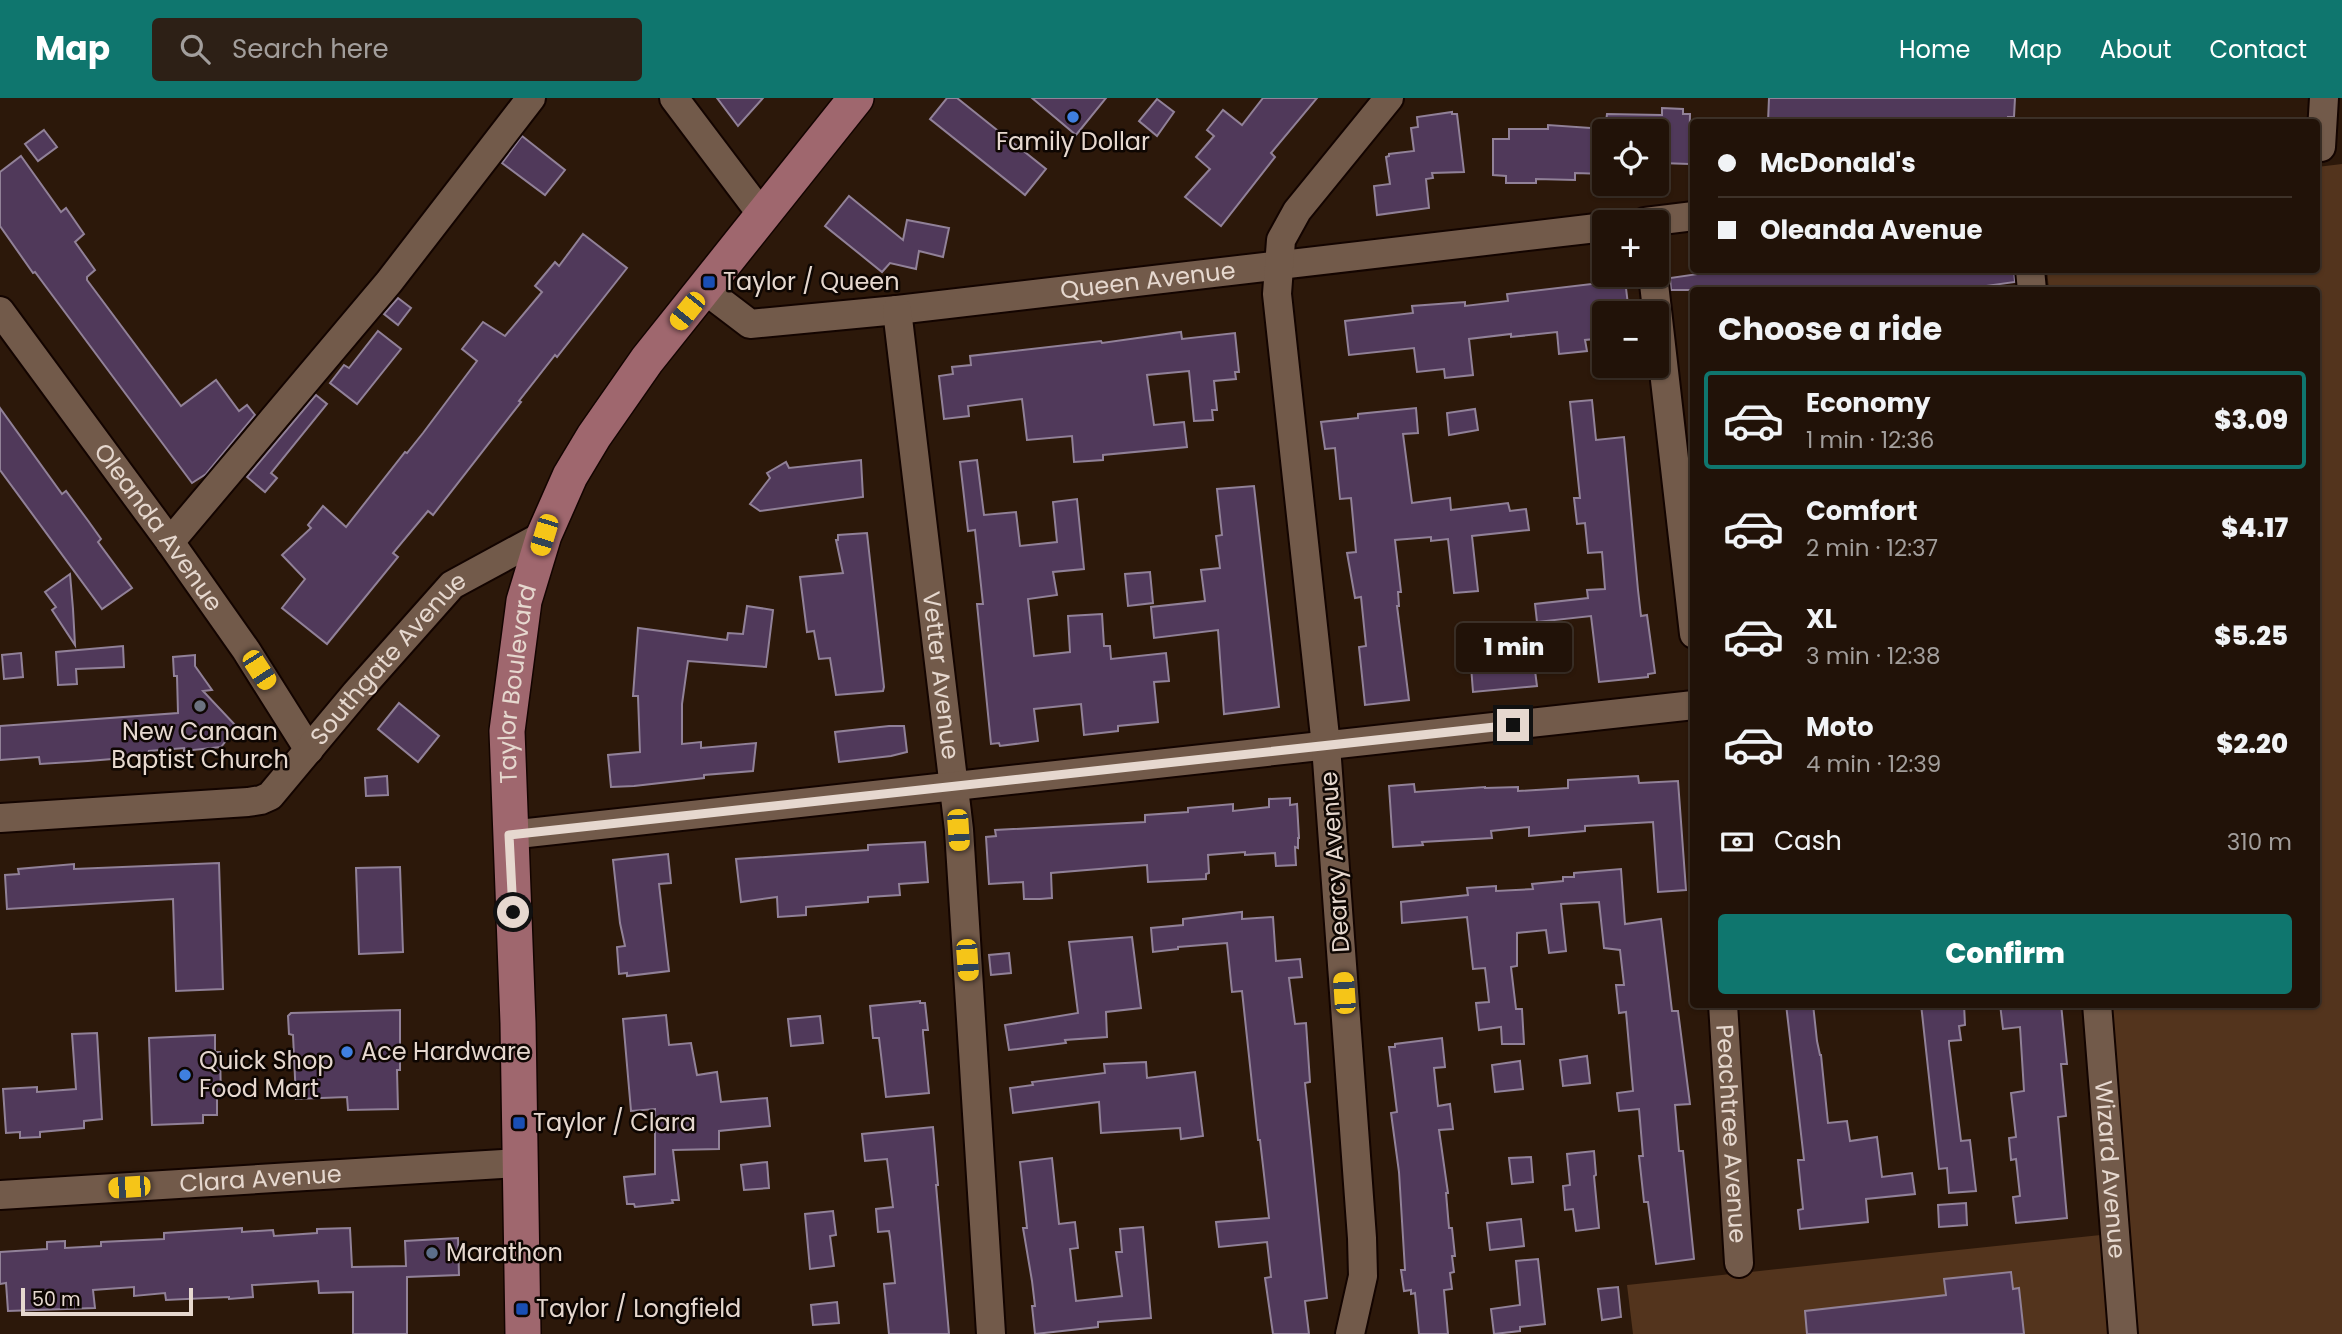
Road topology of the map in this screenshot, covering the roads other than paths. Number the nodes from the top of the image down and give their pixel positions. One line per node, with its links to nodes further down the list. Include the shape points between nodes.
1 (531, 98): 17 (street, via 389,282)
2 (674, 98): 7 (street)
3 (856, 98): 7 (main road, Taylor Boulevard)
4 (1389, 98): 11 (street, Dearcy Avenue, via 1297,211 1281,240)
5 (2323, 98): 6 (street)
6 (2320, 135)
7 (763, 216): 13 (main road, Taylor Boulevard)
8 (1690, 216): 9 (street)
9 (1669, 219)
10 (1592, 229): 11 (street, Queen Avenue)
11 (1278, 265): 14 (street, Queen Avenue); 20 (street, Dearcy Avenue, via 1277,294)
12 (1654, 287): 18 (street)
13 (704, 289): 14 (street, Queen Avenue, via 750,324); 16 (main road, Taylor Boulevard, via 594,436)
14 (897, 310): 22 (street, Vetter Avenue)
15 (0, 312): 17 (street, Oleanda Avenue)
16 (544, 535): 21 (street, Southgate Avenue, via 452,585); 24 (main road, Taylor Boulevard, via 524,601 514,668 507,731)
17 (170, 541): 21 (street, Oleanda Avenue)
18 (1690, 599)
19 (1690, 705): 20 (street)
20 (1326, 746): 22 (street); 32 (street, Dearcy Avenue, via 1362,1238 1363,1276)
21 (309, 750): 23 (street, Southgate Avenue, via 278,789 261,800)
22 (952, 786): 24 (street); 31 (street, Vetter Avenue)
23 (0, 818)
24 (509, 835): 27 (main road, Taylor Boulevard)
25 (1723, 1008): 29 (street, Peachtree Avenue)
26 (2097, 1008): 33 (street, Wizard Avenue)
27 (519, 1163): 28 (street, Clara Avenue); 30 (main road, Taylor Boulevard)
28 (0, 1195)
29 (1740, 1263)
30 (523, 1334)
31 (991, 1334)
32 (1350, 1334)
33 (2123, 1334)

